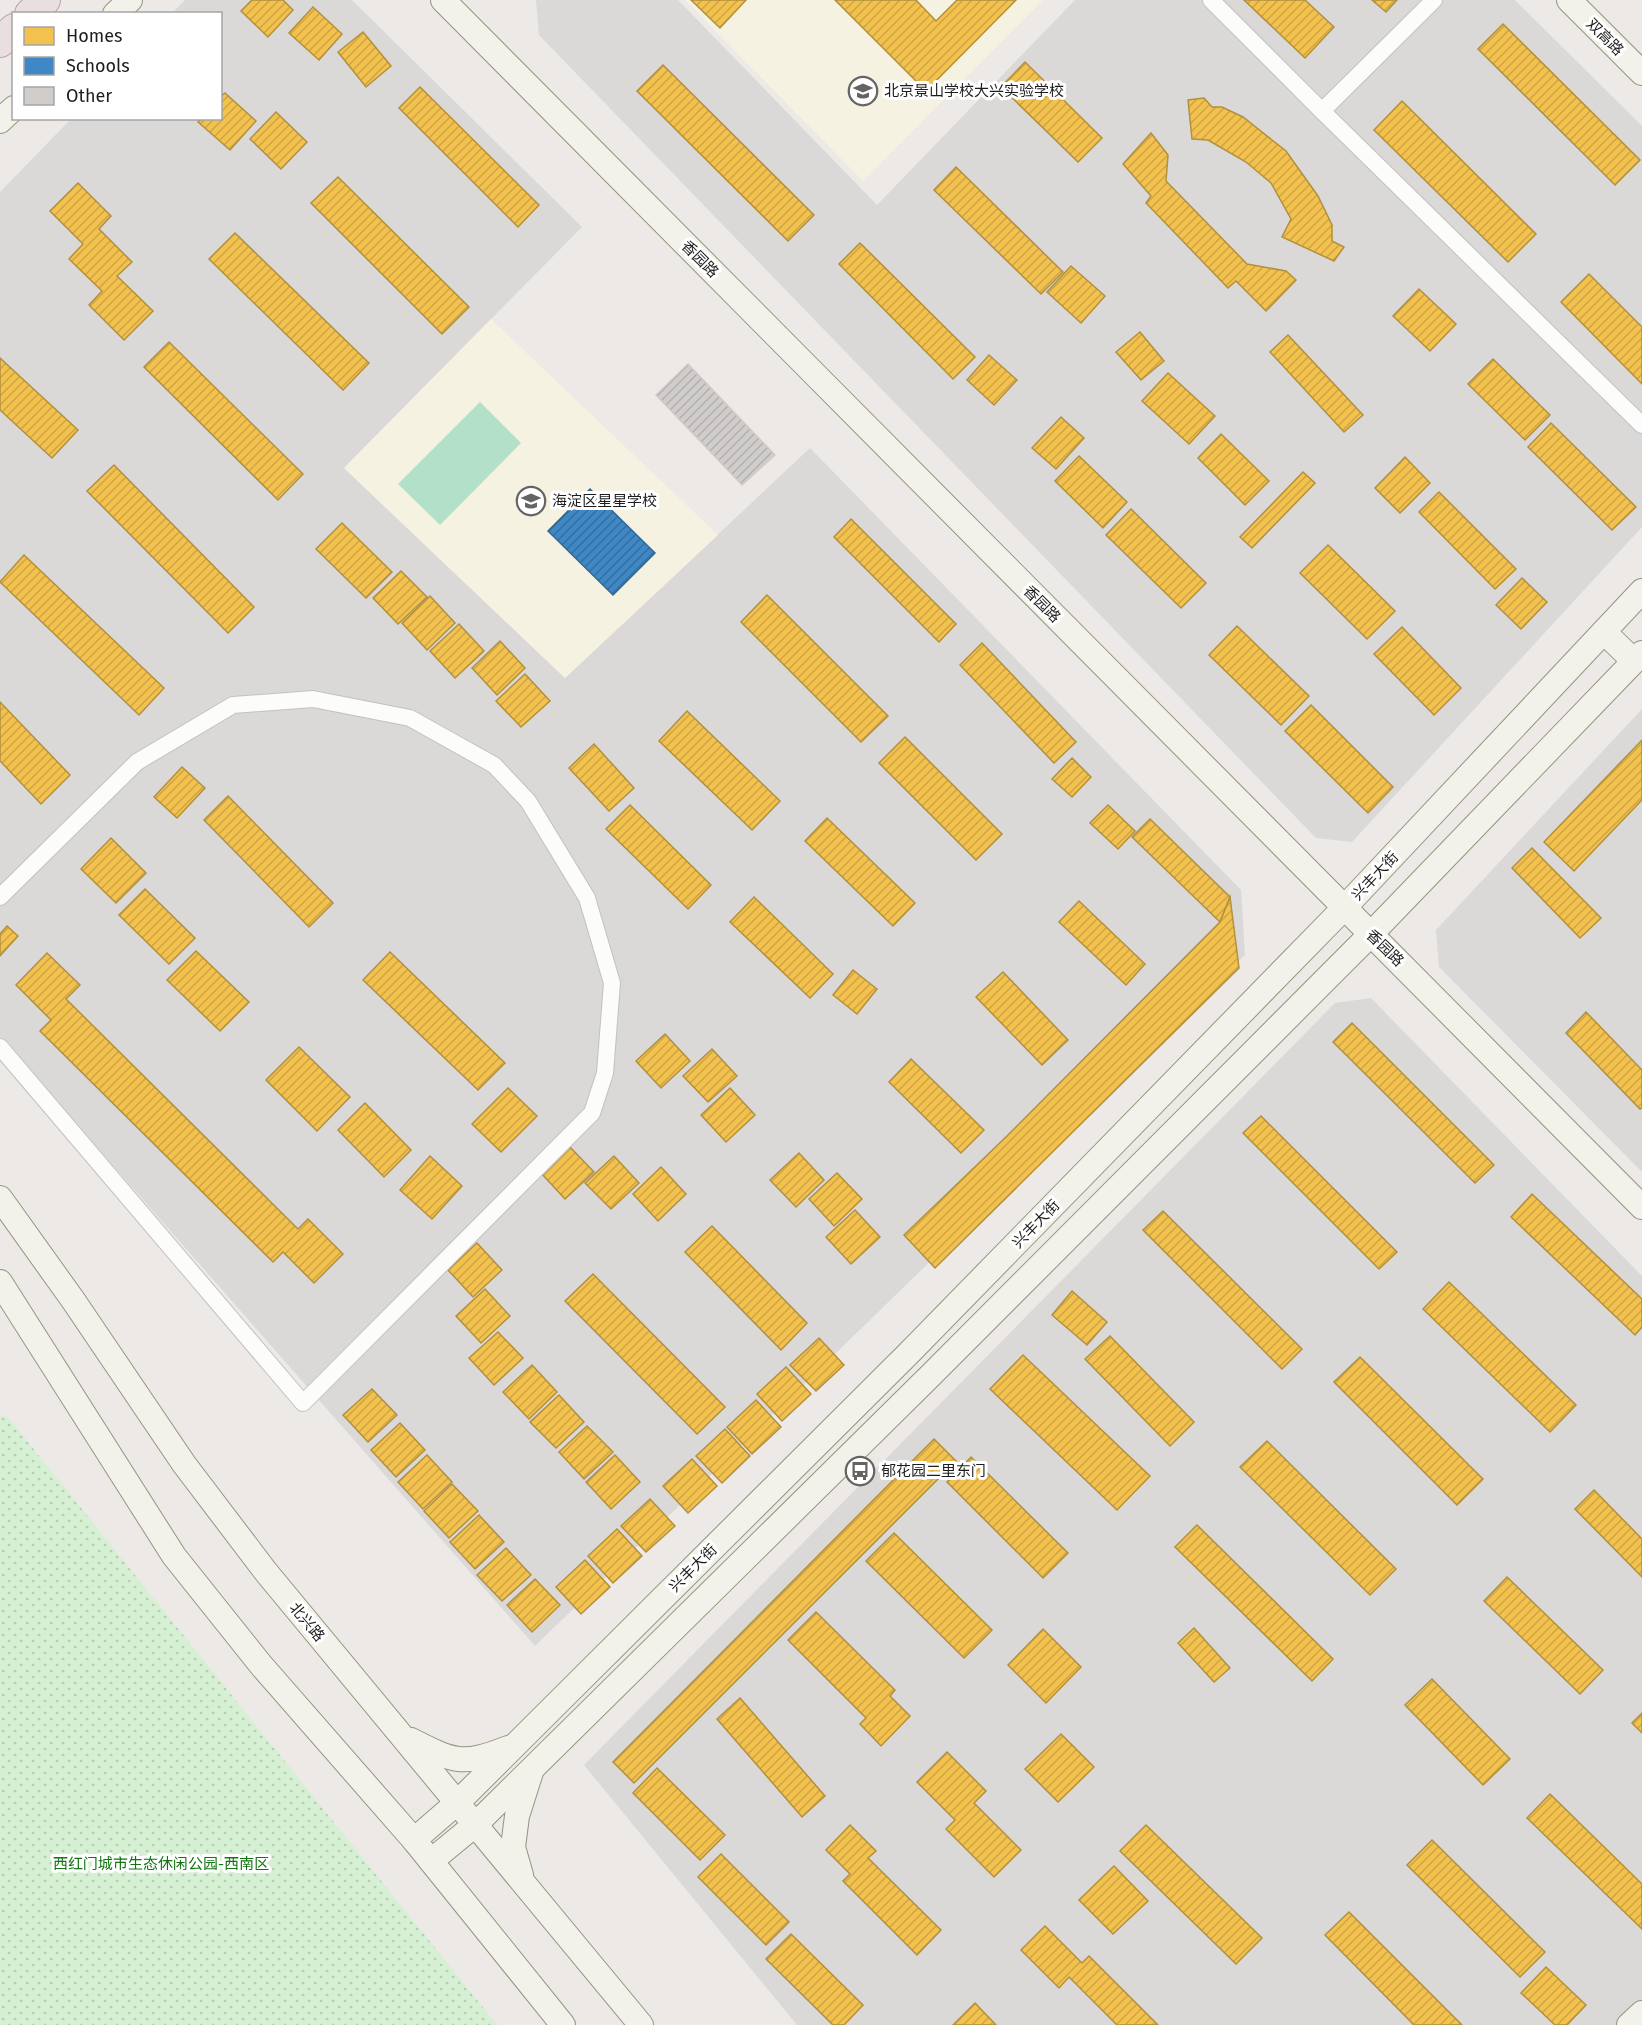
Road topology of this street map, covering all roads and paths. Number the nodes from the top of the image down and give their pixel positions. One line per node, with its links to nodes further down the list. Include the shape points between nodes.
1 (45, 0): 7 (highway)
2 (130, 0): 8 (main road)
3 (442, 0): 20 (main road, 香园路)
4 (1211, 0): 13 (street)
5 (1434, 0): 13 (street)
6 (1569, 0): 11 (main road, 双高路)
7 (32, 12)
8 (117, 12)
9 (12, 31): 10 (highway)
10 (0, 42)
11 (1638, 62)
12 (12, 110): 14 (main road)
13 (1322, 111): 15 (street)
14 (0, 121)
15 (1642, 425)
16 (1642, 591): 17 (main road, 兴丰大街)
17 (1604, 632): 18 (main road); 20 (main road, 兴丰大街)
18 (1638, 657): 21 (main road, 兴丰大街)
19 (0, 897): 22 (street, via 137,762 233,705 313,699 410,718 494,765 528,801 587,898 612,982 605,1073 591,1113 303,1403)
20 (1344, 908): 21 (main road, 香园路); 27 (main road, 兴丰大街, via 908,1354)
21 (1371, 934): 24 (main road, 香园路); 28 (main road, 兴丰大街)
22 (0, 1047)
23 (0, 1198): 26 (main road, 北兴路, via 184,1464 266,1572)
24 (1642, 1207)
25 (0, 1282): 31 (main road, via 174,1556 261,1665)
26 (402, 1736): 27 (main road, via 441,1755 464,1761); 29 (main road, 北兴路)
27 (516, 1745): 29 (main road, 兴丰大街)
28 (533, 1767): 30 (main road, 兴丰大街); 33 (main road, via 517,1816 513,1847)
29 (458, 1802): 30 (main road, 北兴路); 31 (main road, 兴丰大街)
30 (476, 1824): 32 (main road, 兴丰大街); 33 (main road, 北兴路)
31 (414, 1840): 32 (main road)
32 (431, 1861): 35 (main road)
33 (522, 1880): 36 (main road, 北兴路)
34 (1642, 2013): 37 (main road)
35 (563, 2025)
36 (641, 2025)
37 (1629, 2025)

